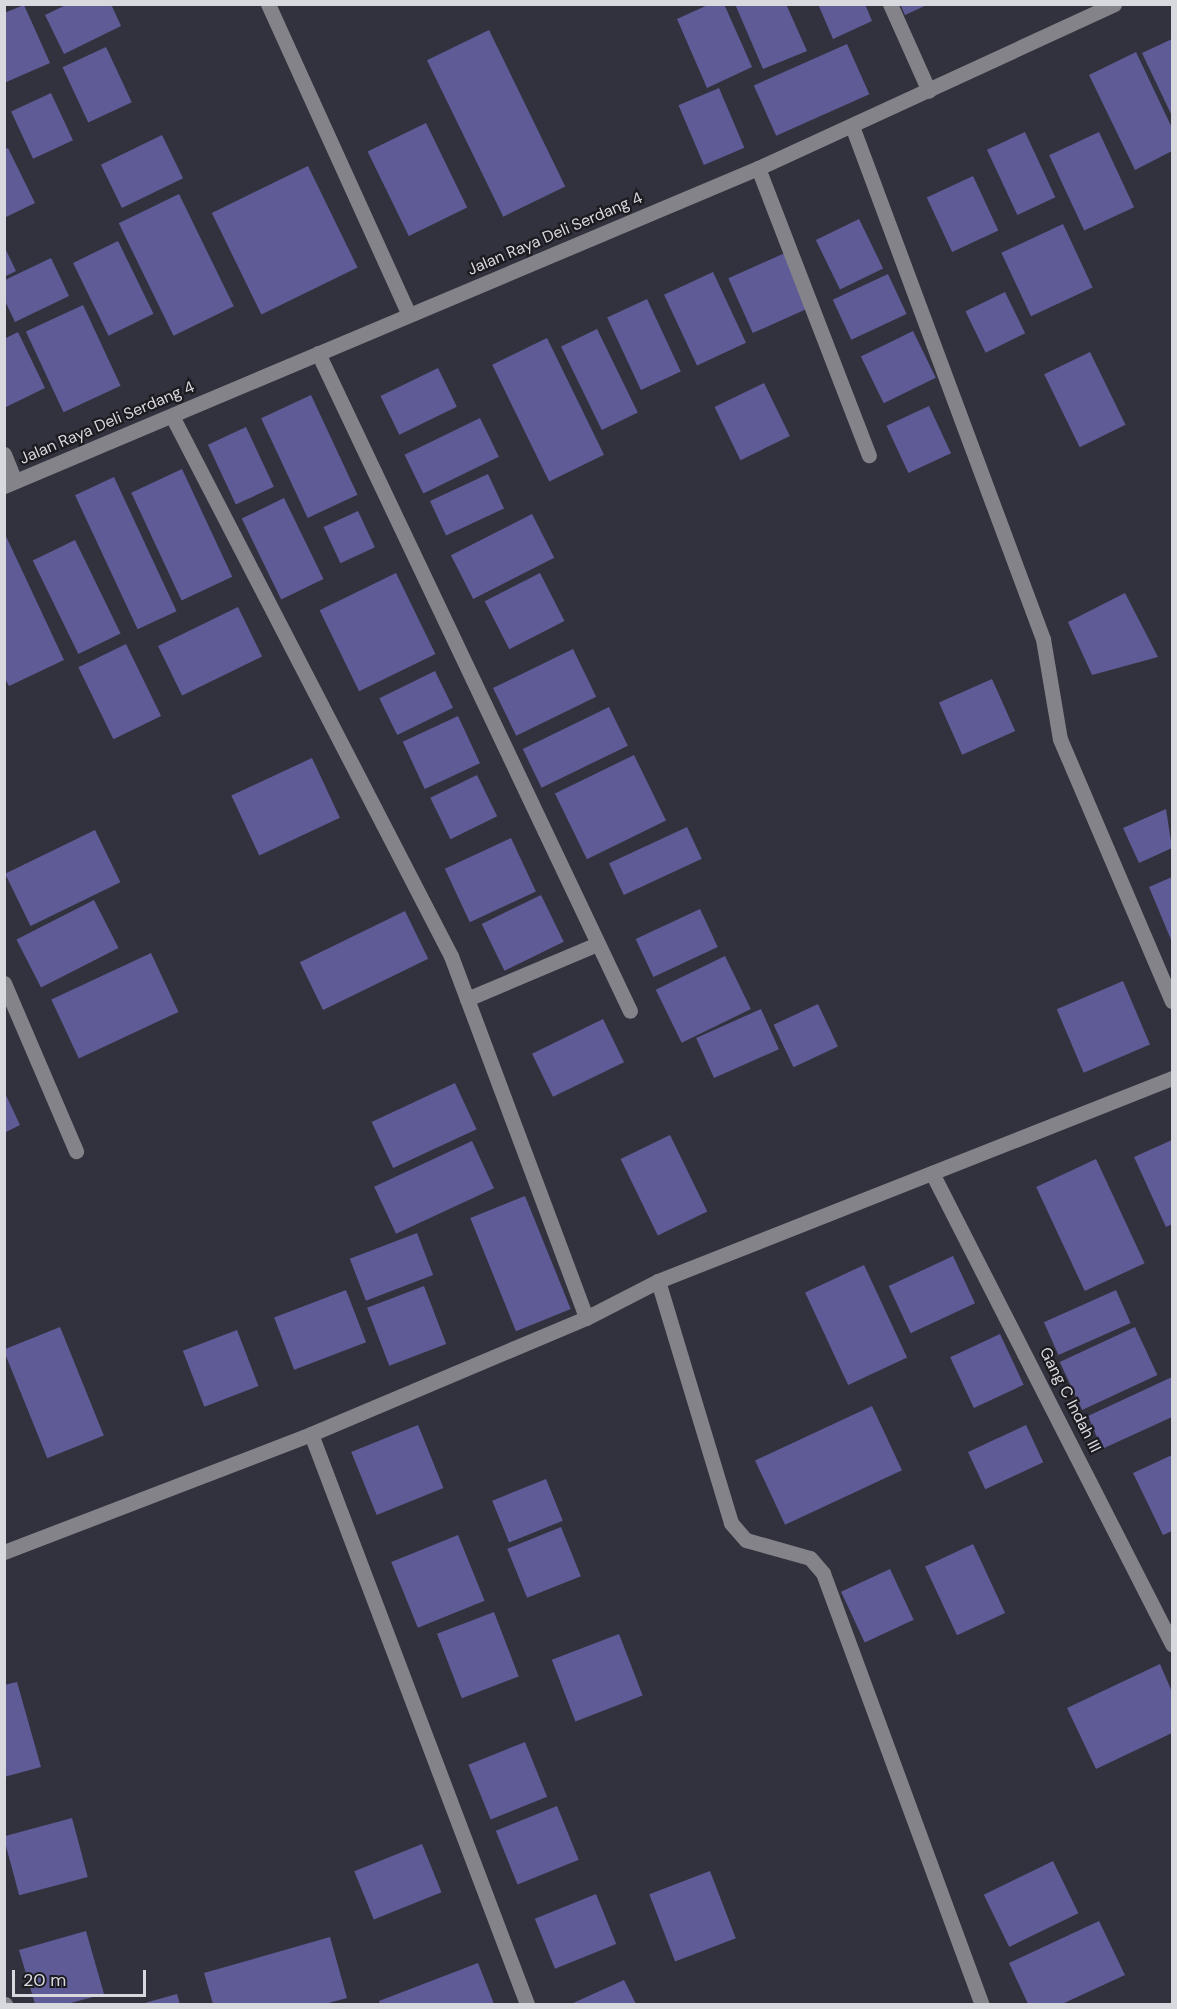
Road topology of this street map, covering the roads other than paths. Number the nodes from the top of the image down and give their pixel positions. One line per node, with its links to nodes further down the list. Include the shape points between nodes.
1 (268, 4): 7 (street)
2 (890, 4): 4 (street)
3 (1114, 4): 4 (street, Jalan Raya Deli Serdang 4)
4 (929, 91): 5 (street, Jalan Raya Deli Serdang 4)
5 (852, 126): 6 (street, Jalan Raya Deli Serdang 4); 16 (street, via 1043,639 1060,739)
6 (758, 168): 7 (street, Jalan Raya Deli Serdang 4); 11 (street)
7 (409, 315): 8 (street, Jalan Raya Deli Serdang 4)
8 (318, 353): 9 (street, Jalan Raya Deli Serdang 4); 13 (street)
9 (172, 416): 12 (street, Jalan Raya Deli Serdang 4); 15 (street, via 451,956)
10 (4, 454): 12 (street)
11 (869, 455)
12 (10, 483)
13 (597, 944): 15 (street); 17 (street)
14 (4, 983): 19 (street)
15 (467, 999): 22 (street)
16 (1173, 1000)
17 (630, 1011)
18 (1173, 1078): 20 (street)
19 (76, 1151)
20 (932, 1173): 21 (street); 25 (street, Gang C Indah III)
21 (658, 1281): 22 (street); 27 (street, via 731,1523 746,1540 810,1558 823,1573)
22 (586, 1318): 23 (street)
23 (311, 1434): 24 (street); 26 (street)
24 (4, 1552)
25 (1173, 1644)
26 (527, 2004)
27 (982, 2004)

